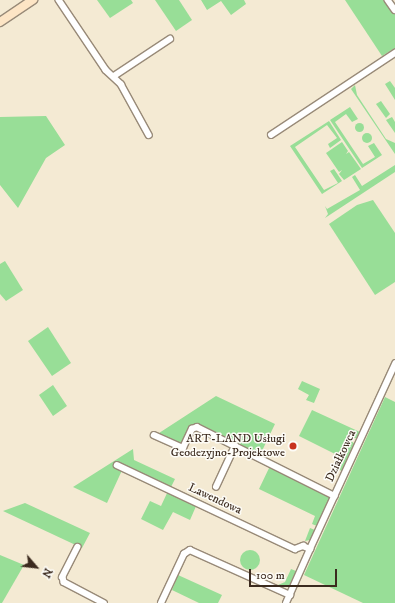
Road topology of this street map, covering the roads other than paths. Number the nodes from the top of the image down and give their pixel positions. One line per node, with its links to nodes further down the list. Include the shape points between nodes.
1 (34, 0): 5 (street)
2 (59, 0): 8 (street, via 106,70)
3 (388, 0): 4 (street)
4 (395, 10)
5 (0, 22)
6 (170, 39): 8 (street)
7 (395, 53): 10 (street)
8 (114, 76): 9 (street)
9 (149, 135)
10 (271, 135)
11 (395, 364): 16 (street, Działkowca)
12 (154, 435): 13 (street, via 183,448 192,429 197,427)
13 (235, 446): 15 (street); 16 (street)
14 (118, 465): 18 (street, Lawendowa, via 295,549 303,546)
15 (216, 487)
16 (335, 496): 18 (street, Działkowca)
17 (78, 547): 20 (street, via 63,577 64,582)
18 (310, 549): 19 (street, Działkowca)
19 (290, 595): 21 (street, via 190,550 184,554); 22 (street)
20 (104, 603)
21 (161, 603)
22 (286, 603)

